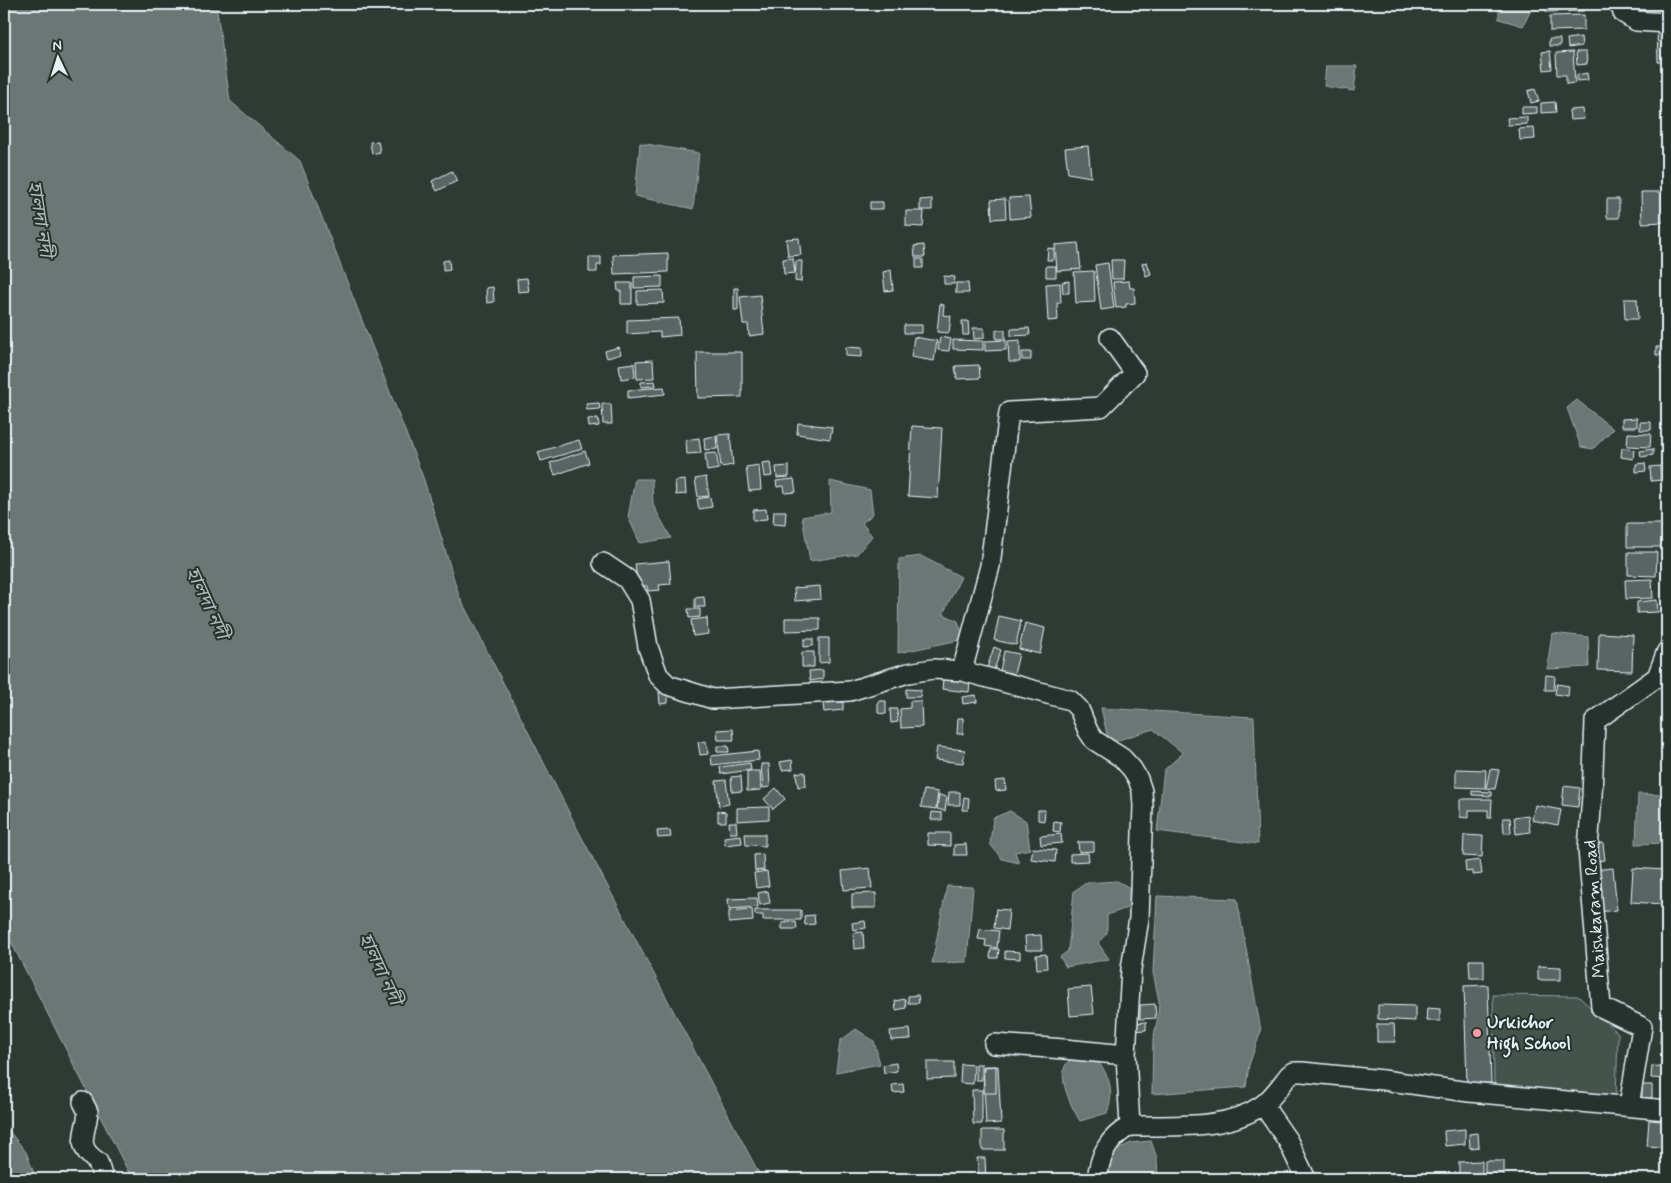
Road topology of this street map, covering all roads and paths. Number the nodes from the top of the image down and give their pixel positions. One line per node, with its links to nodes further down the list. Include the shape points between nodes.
1 (1620, 4): 2 (street, via 1622,13 1636,21)
2 (1667, 23)
3 (1110, 338): 6 (street, via 1135,373 1101,407 1009,412 990,566)
4 (603, 563): 6 (street, via 628,578 640,600 648,646 658,675 668,685 712,699 850,691 908,673)
5 (1667, 651): 11 (street, Maishkaram Road, via 1657,676 1595,721 1588,849 1601,1007 1642,1027)
6 (962, 671): 8 (street, via 1070,700 1079,709 1094,740 1122,758 1138,779 1143,806 1139,918 1131,969)
7 (994, 1044): 8 (street)
8 (1126, 1055): 13 (street)
9 (83, 1102): 14 (street, via 88,1112 84,1149 98,1162)
10 (1263, 1105): 11 (street, via 1289,1075 1302,1072 1470,1092); 13 (street, via 1248,1113 1212,1123); 16 (street, via 1288,1141)
11 (1630, 1106): 12 (street)
12 (1667, 1110)
13 (1130, 1126): 15 (street, via 1118,1132 1108,1143)
14 (103, 1179)
15 (1097, 1179)
16 (1306, 1179)

